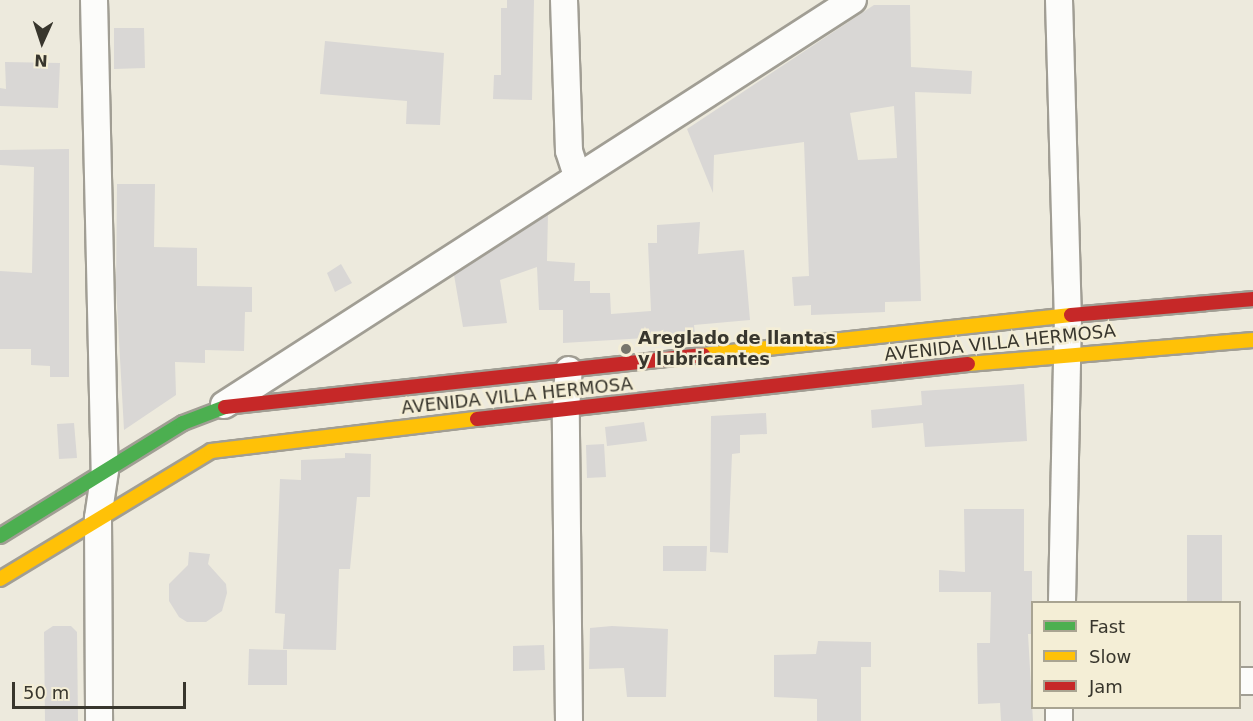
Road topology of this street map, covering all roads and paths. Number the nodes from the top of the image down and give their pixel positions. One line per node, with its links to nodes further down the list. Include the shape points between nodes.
1 (94, 0): 13 (street)
2 (564, 0): 5 (street, via 569,151)
3 (853, 0): 5 (street)
4 (1059, 0): 7 (street)
5 (577, 175): 11 (street)
6 (1253, 299): 7 (street, AVENIDA VILLA HERMOSA)
7 (1068, 315): 9 (street); 10 (street, AVENIDA VILLA HERMOSA)
8 (1253, 340): 9 (street, AVENIDA VILLA HERMOSA)
9 (1068, 353): 12 (street, AVENIDA VILLA HERMOSA); 17 (street)
10 (569, 370): 11 (street, AVENIDA VILLA HERMOSA); 12 (street)
11 (221, 407): 13 (street, AVENIDA VILLA HERMOSA, via 183,423)
12 (566, 409): 14 (street, AVENIDA VILLA HERMOSA, via 211,451); 19 (street)
13 (105, 471): 14 (street); 15 (street, AVENIDA VILLA HERMOSA)
14 (98, 518): 16 (street, AVENIDA VILLA HERMOSA); 18 (street)
15 (0, 537)
16 (0, 579)
17 (1062, 601)
18 (99, 721)
19 (569, 721)

